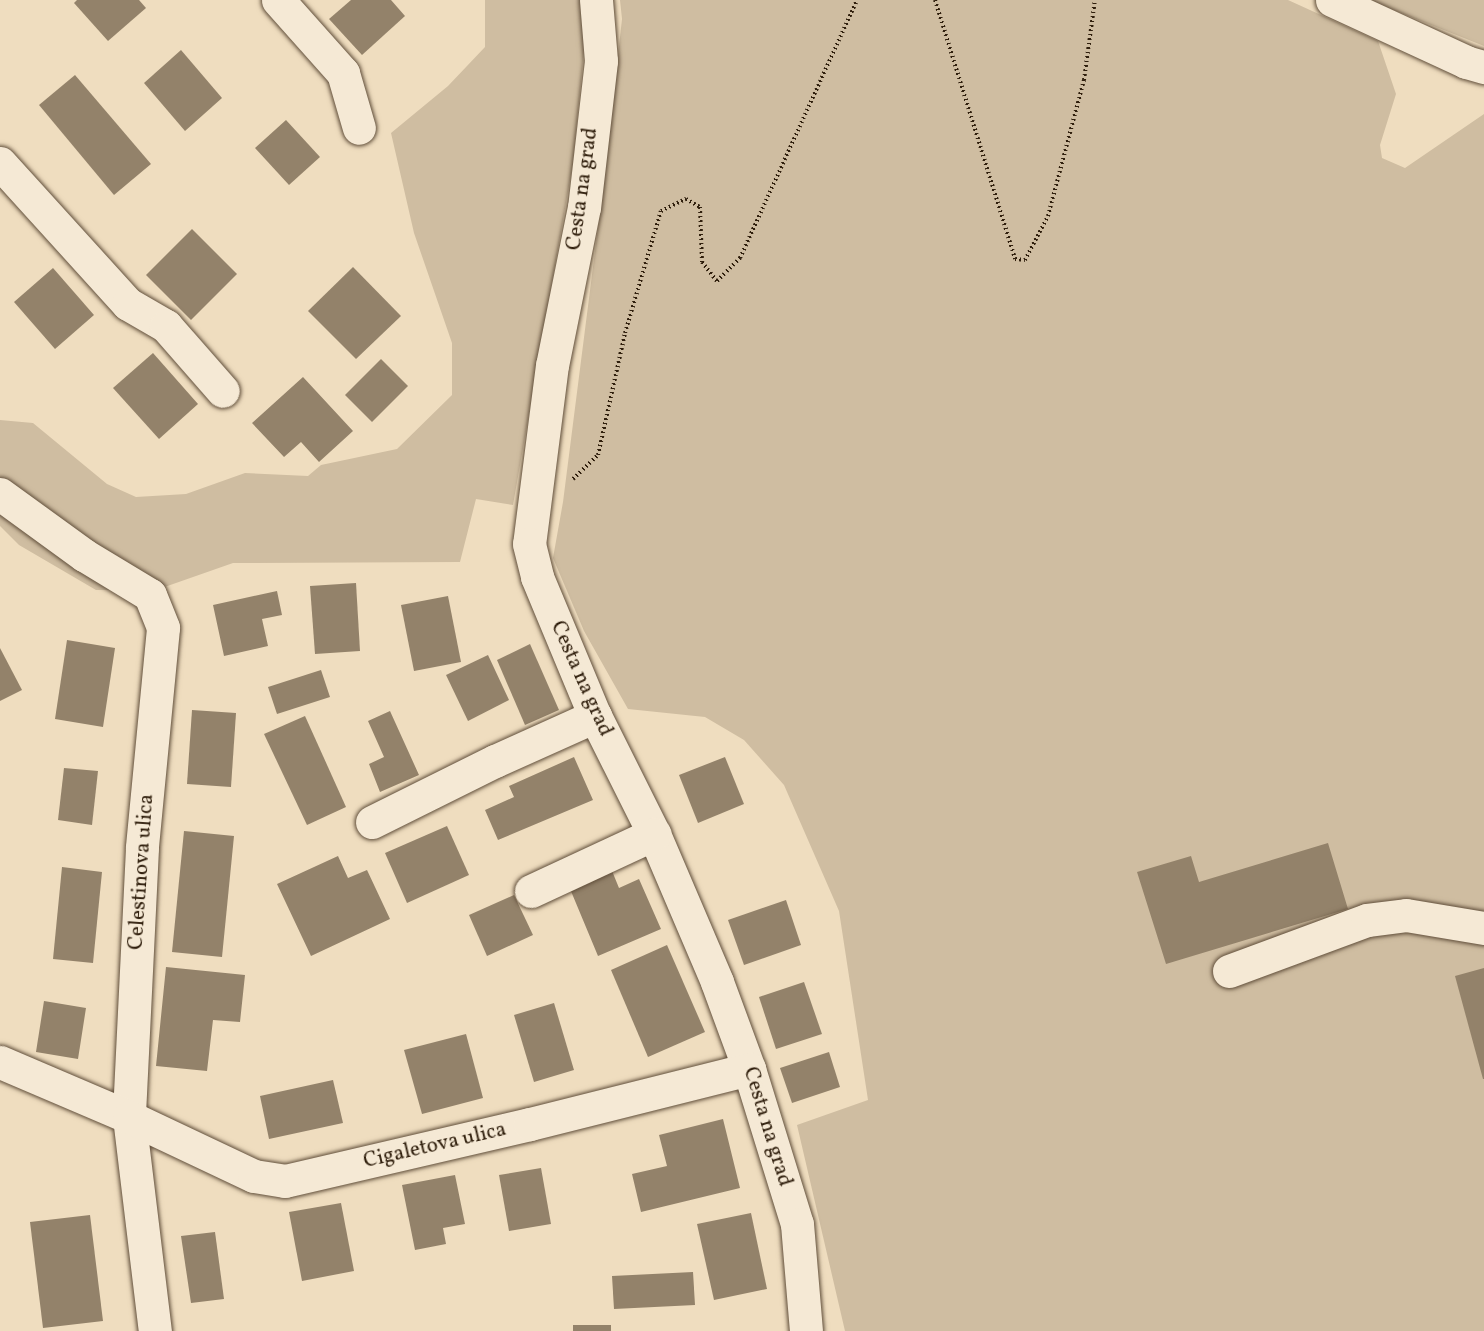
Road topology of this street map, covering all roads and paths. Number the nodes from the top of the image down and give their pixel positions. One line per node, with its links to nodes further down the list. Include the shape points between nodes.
1 (278, 0): 8 (street, via 343,73)
2 (596, 0): 12 (street, Cesta na grad, via 601,61 584,207 552,365)
3 (857, 0): 12 (path, via 741,258 717,281 702,262 699,207 686,199 661,211 625,333 598,455)
4 (935, 0): 5 (path, via 1015,259 1025,260 1048,216 1084,80)
5 (1095, 0)
6 (1332, 0): 7 (street)
7 (1484, 67)
8 (359, 128)
9 (0, 163): 10 (street, via 128,304 166,326)
10 (224, 391)
11 (0, 494): 21 (street, Celestinova ulica, via 84,555 150,595 163,628 142,848)
12 (531, 518): 13 (street, Cesta na grad, via 528,544 537,577)
13 (596, 716): 14 (street); 15 (street, Cesta na grad)
14 (372, 822)
15 (654, 834): 16 (street); 20 (street, Cesta na grad)
16 (531, 891)
17 (1484, 928): 18 (street, via 1406,915 1367,920)
18 (1229, 971)
19 (0, 1062): 21 (street, Cigaletova ulica)
20 (749, 1069): 21 (street, Cigaletova ulica, via 285,1180 254,1176); 23 (street, Cesta na grad, via 797,1224)
21 (129, 1117): 22 (street, Celestinova ulica)
22 (155, 1331)
23 (806, 1331)

